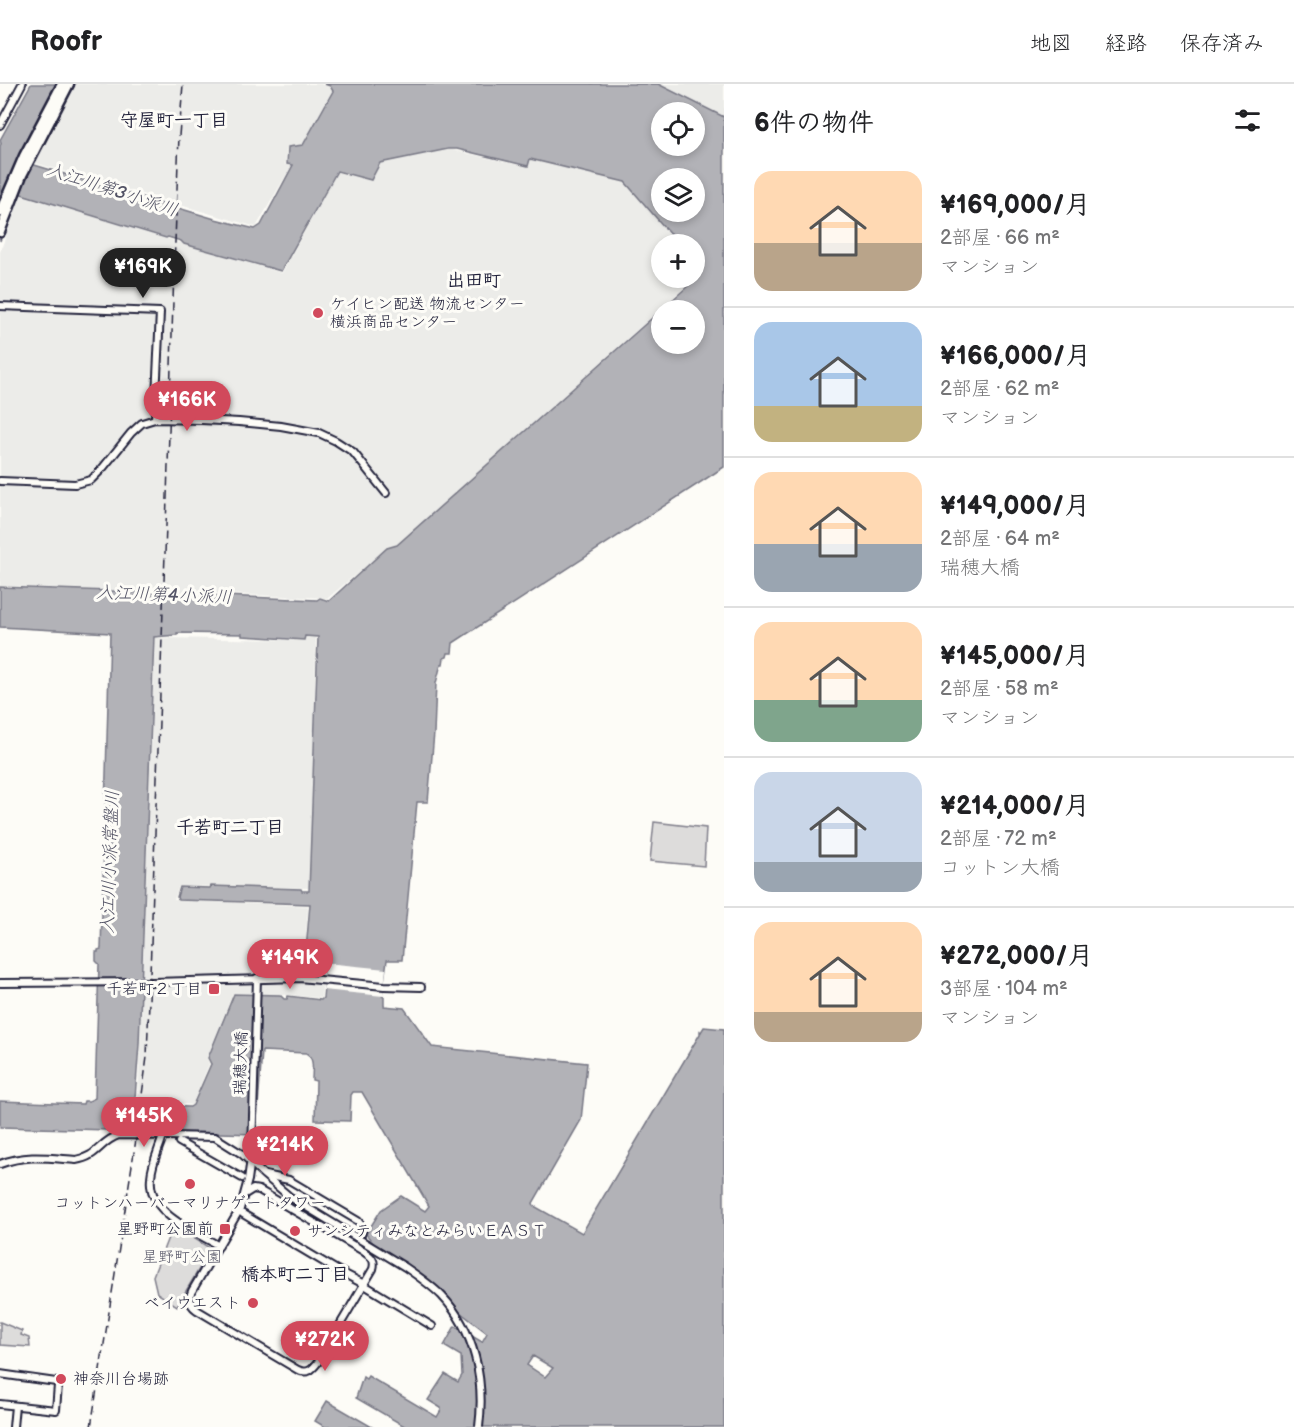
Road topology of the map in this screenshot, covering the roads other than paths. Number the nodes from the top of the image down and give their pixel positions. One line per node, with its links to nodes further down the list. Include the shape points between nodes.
1 (22, 84): 4 (street)
2 (62, 84): 5 (highway)
3 (69, 84): 6 (highway, via 22,175)
4 (0, 125)
5 (0, 212)
6 (0, 232)
7 (0, 306): 8 (street, via 160,312)
8 (155, 419): 9 (street, via 130,433 90,480 75,484); 10 (street, via 239,422 319,433 353,452)
9 (0, 481)
10 (386, 493)
11 (257, 978): 12 (street); 13 (street); 16 (street, 瑞穂大橋)
12 (0, 983)
13 (421, 987)
14 (163, 1136): 16 (street, via 219,1138); 17 (street, via 116,1136 92,1155 76,1160 28,1157); 24 (street, via 151,1176 156,1202 167,1215)
15 (179, 1142): 19 (street)
16 (251, 1162): 18 (street); 20 (street)
17 (0, 1164)
18 (264, 1175): 22 (street, via 289,1180 358,1221 363,1230); 31 (street, bridge, via 290,1197 405,1267 447,1302 465,1331 476,1362 481,1386)
19 (242, 1178)
20 (245, 1194): 23 (street, via 259,1190); 24 (street)
21 (243, 1214): 26 (street)
22 (358, 1242): 23 (street); 25 (street)
23 (349, 1243): 25 (street)
24 (219, 1246): 25 (street, via 192,1291 191,1305 305,1372 318,1362 373,1269 373,1259)
25 (363, 1251)
26 (432, 1326)
27 (0, 1374): 29 (street, via 58,1385 56,1410)
28 (0, 1404): 29 (street)
29 (15, 1406): 30 (street)
30 (13, 1427)
31 (479, 1427)

